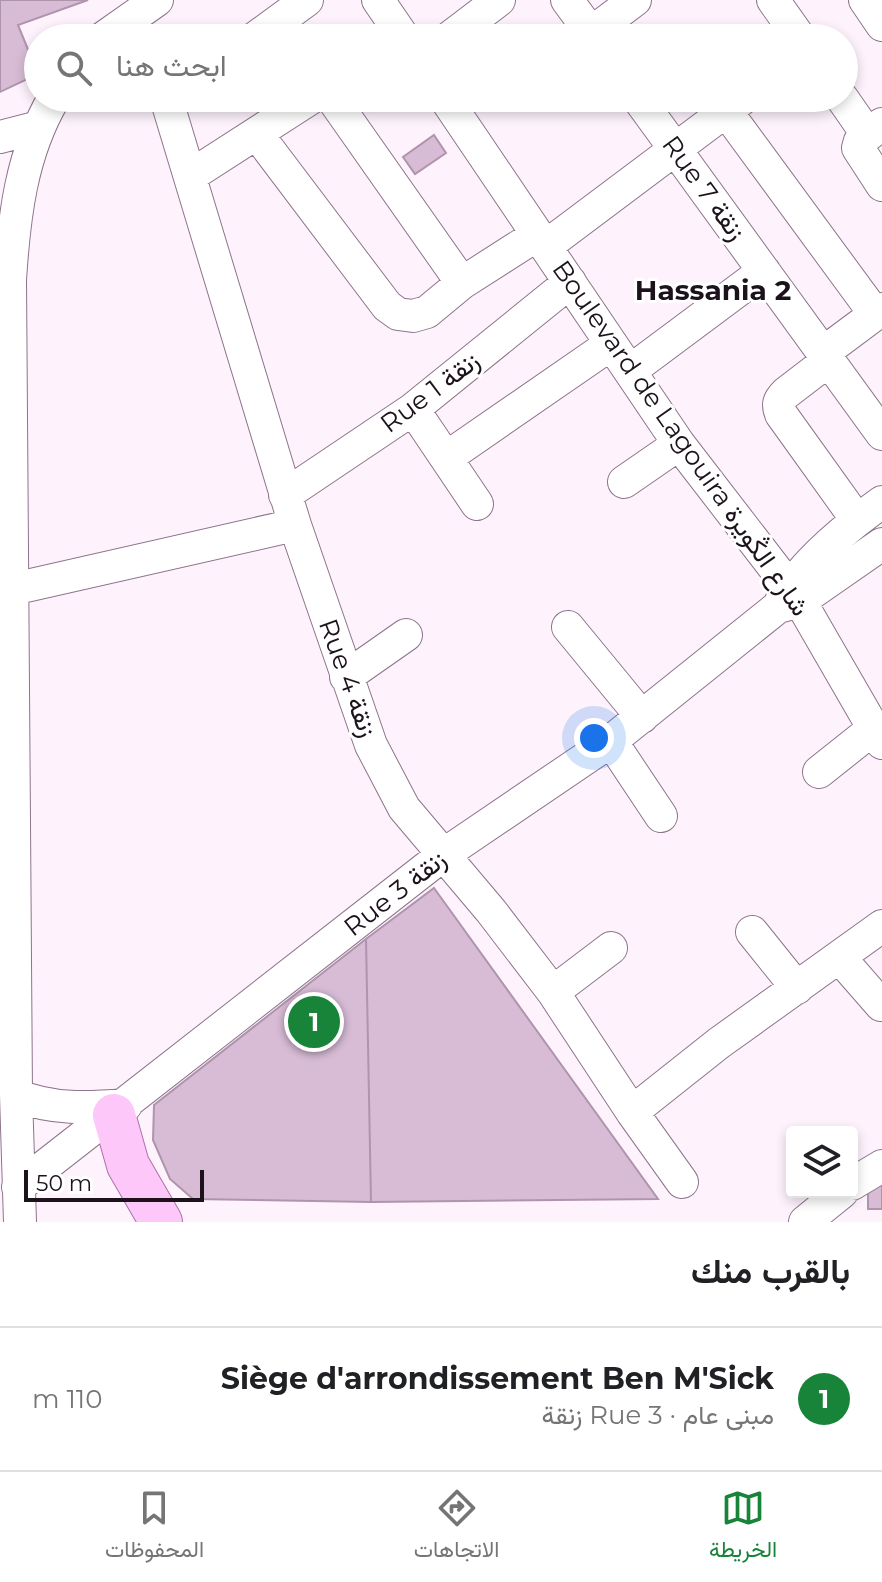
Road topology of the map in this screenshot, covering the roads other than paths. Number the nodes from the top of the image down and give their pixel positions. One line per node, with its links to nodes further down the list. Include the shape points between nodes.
1 (157, 0): 9 (street)
2 (307, 0): 10 (street)
3 (378, 0): 11 (street)
4 (499, 0): 12 (street)
5 (567, 0): 13 (street)
6 (635, 0): 14 (street)
7 (773, 0): 15 (street)
8 (865, 0): 16 (street)
9 (121, 24)
10 (274, 24)
11 (392, 24)
12 (467, 24)
13 (584, 24)
14 (607, 24)
15 (790, 24)
16 (882, 25)
17 (47, 112): 26 (street)
18 (172, 112): 31 (street, Rue 4 زنقة)
19 (290, 112): 27 (street)
20 (342, 112): 37 (street)
21 (454, 112): 34 (street, Boulevard de Lagouira شارع الڭويرة)
22 (648, 112): 30 (street, Rue 7 زنقة)
23 (724, 112): 30 (street)
24 (740, 112): 38 (street)
25 (852, 112): 29 (street)
26 (39, 127): 28 (street); 33 (street)
27 (257, 134): 31 (street); 37 (street, via 398,314 427,312)
28 (0, 137)
29 (869, 137): 32 (street)
30 (676, 149): 34 (street); 35 (street, Rue 7 زنقة)
31 (190, 176): 49 (street, Rue 4 زنقة)
32 (882, 185)
33 (8, 214): 42 (street)
34 (541, 240): 36 (street, Boulevard de Lagouira شارع الڭويرة); 37 (street)
35 (764, 271): 40 (street, Rue 7 زنقة); 41 (street)
36 (570, 282): 39 (street, Boulevard de Lagouira شارع الڭويرة); 43 (street, Rue 1 زنقة)
37 (462, 283)
38 (878, 312): 40 (street)
39 (611, 344): 41 (street, Boulevard de Lagouira شارع الڭويرة); 46 (street)
40 (826, 357): 44 (street, Rue 7 زنقة); 50 (street, via 778,406)
41 (630, 371): 45 (street, Boulevard de Lagouira شارع الڭويرة)
42 (5, 395): 52 (street)
43 (413, 409): 46 (street); 49 (street, Rue 1 زنقة)
44 (876, 414)
45 (679, 444): 47 (street); 53 (street, Boulevard de Lagouira شارع الڭويرة)
46 (446, 458): 48 (street)
47 (624, 482)
48 (477, 504)
49 (290, 510): 52 (street, Rue 1 زنقة); 56 (street, Rue 4 زنقة)
50 (870, 511): 53 (street, Rue 3 زنقة)
51 (882, 544): 53 (street, Rue 3 زنقة)
52 (13, 589): 70 (street)
53 (789, 598): 57 (street, Rue 3 زنقة); 58 (street, Boulevard de Lagouira شارع الڭويرة)
54 (568, 627): 57 (street)
55 (406, 635): 56 (street)
56 (346, 677): 62 (street, Rue 4 زنقة, via 385,775)
57 (642, 717): 59 (street, Rue 3 زنقة)
58 (877, 736): 60 (street)
59 (611, 741): 61 (street); 62 (street, Rue 3 زنقة)
60 (819, 772)
61 (661, 816)
62 (443, 855): 68 (street, Rue 4 زنقة); 71 (street, Rue 3 زنقة)
63 (882, 926): 66 (street)
64 (752, 932): 67 (street)
65 (611, 948): 68 (street)
66 (840, 958): 67 (street); 69 (street)
67 (797, 988): 72 (street)
68 (553, 992): 72 (street, Rue 4 زنقة)
69 (881, 1005)
70 (16, 1095): 71 (street, via 56,1106); 76 (street)
71 (120, 1110): 76 (street, Rue 3 زنقة); 79 (main road, via 128,1165)
72 (632, 1112): 75 (street, Rue 4 زنقة)
73 (882, 1166): 74 (street)
74 (858, 1180)
75 (682, 1182)
76 (18, 1187): 78 (street)
77 (835, 1198): 80 (street)
78 (20, 1222)
79 (161, 1222)
80 (805, 1222)

